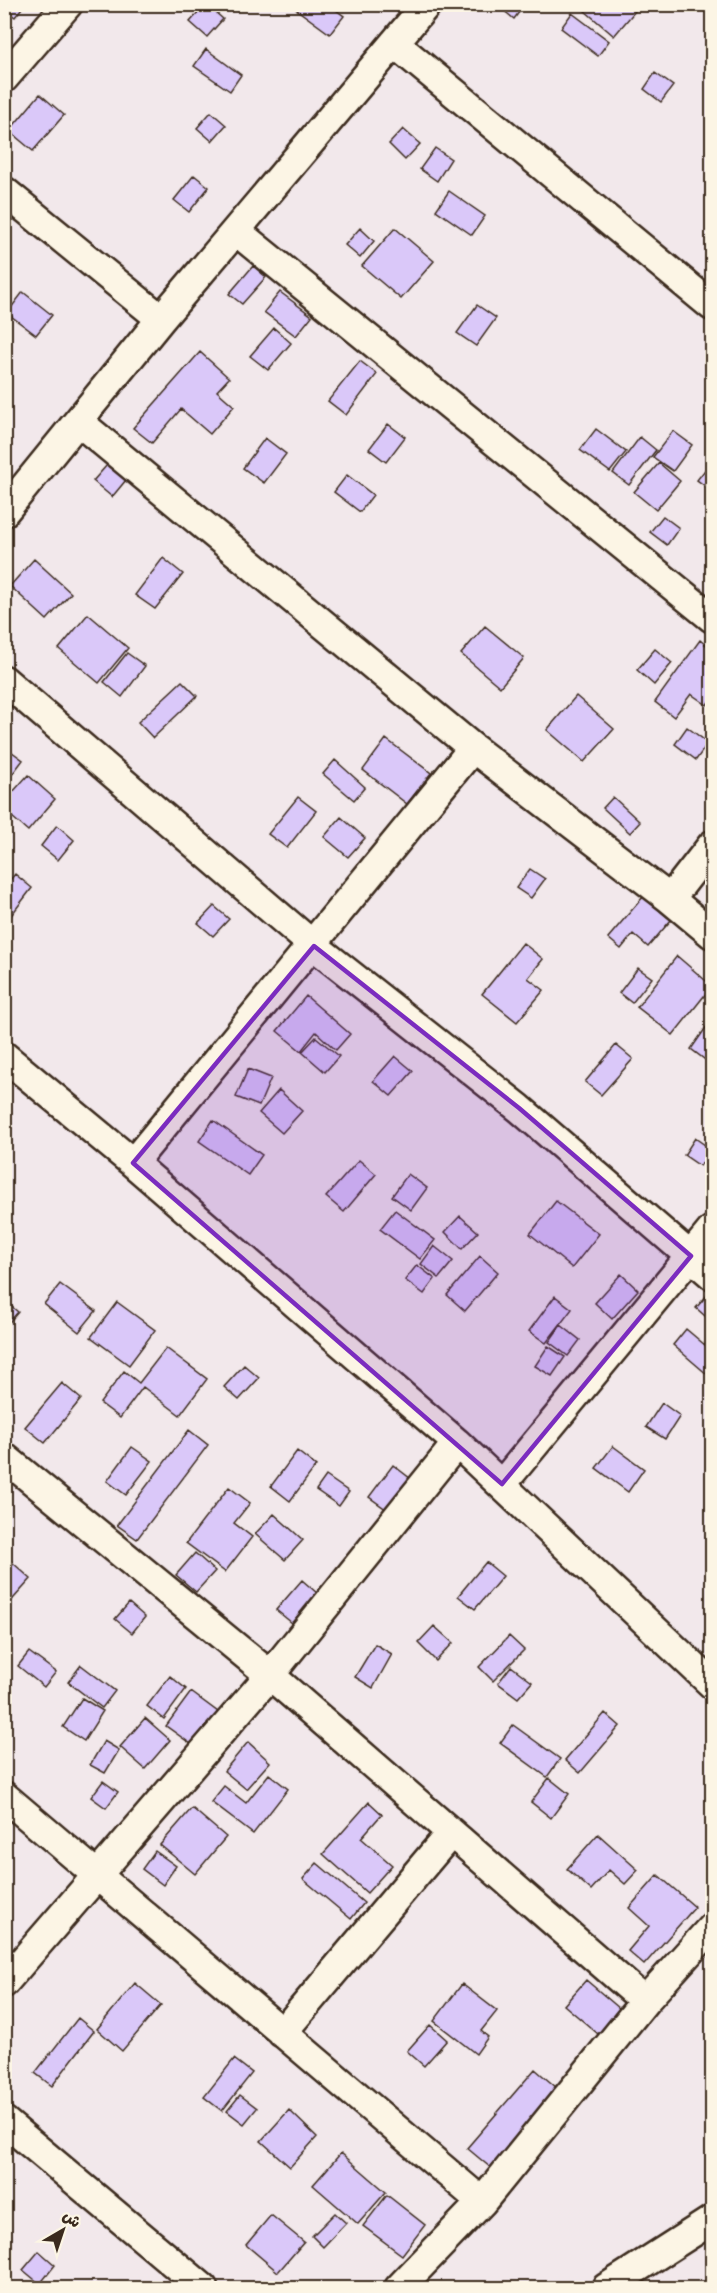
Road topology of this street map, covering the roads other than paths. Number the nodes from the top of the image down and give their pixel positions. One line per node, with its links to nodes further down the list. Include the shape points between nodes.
1 (68, 4): 4 (street)
2 (427, 4): 3 (street)
3 (394, 43): 6 (street); 7 (street)
4 (10, 61)
5 (4, 191): 8 (street)
6 (236, 231): 8 (street); 11 (street)
7 (712, 306)
8 (161, 319): 9 (street)
9 (79, 422): 10 (street); 13 (street)
10 (4, 512)
11 (712, 618)
12 (4, 680): 17 (street)
13 (473, 748): 15 (street); 17 (street)
14 (712, 845): 15 (street)
15 (670, 899): 16 (street)
16 (712, 934)
17 (314, 946): 19 (street); 21 (street, via 519,1108)
18 (4, 1056): 19 (street)
19 (133, 1163): 23 (street)
20 (712, 1230): 21 (street)
21 (691, 1256): 22 (street); 25 (street)
22 (712, 1275)
23 (457, 1443): 25 (street); 26 (street)
24 (4, 1457): 26 (street)
25 (502, 1484): 27 (street)
26 (270, 1675): 29 (street); 30 (street)
27 (712, 1684)
28 (4, 1796): 30 (street)
29 (450, 1833): 33 (street); 34 (street)
30 (99, 1875): 32 (street); 34 (street)
31 (712, 1927): 33 (street)
32 (4, 1983)
33 (645, 2001): 36 (street)
34 (282, 2033): 36 (street)
35 (4, 2121): 38 (street)
36 (482, 2202): 39 (street)
37 (712, 2220): 40 (street)
38 (203, 2289)
39 (399, 2289)
40 (606, 2289)

